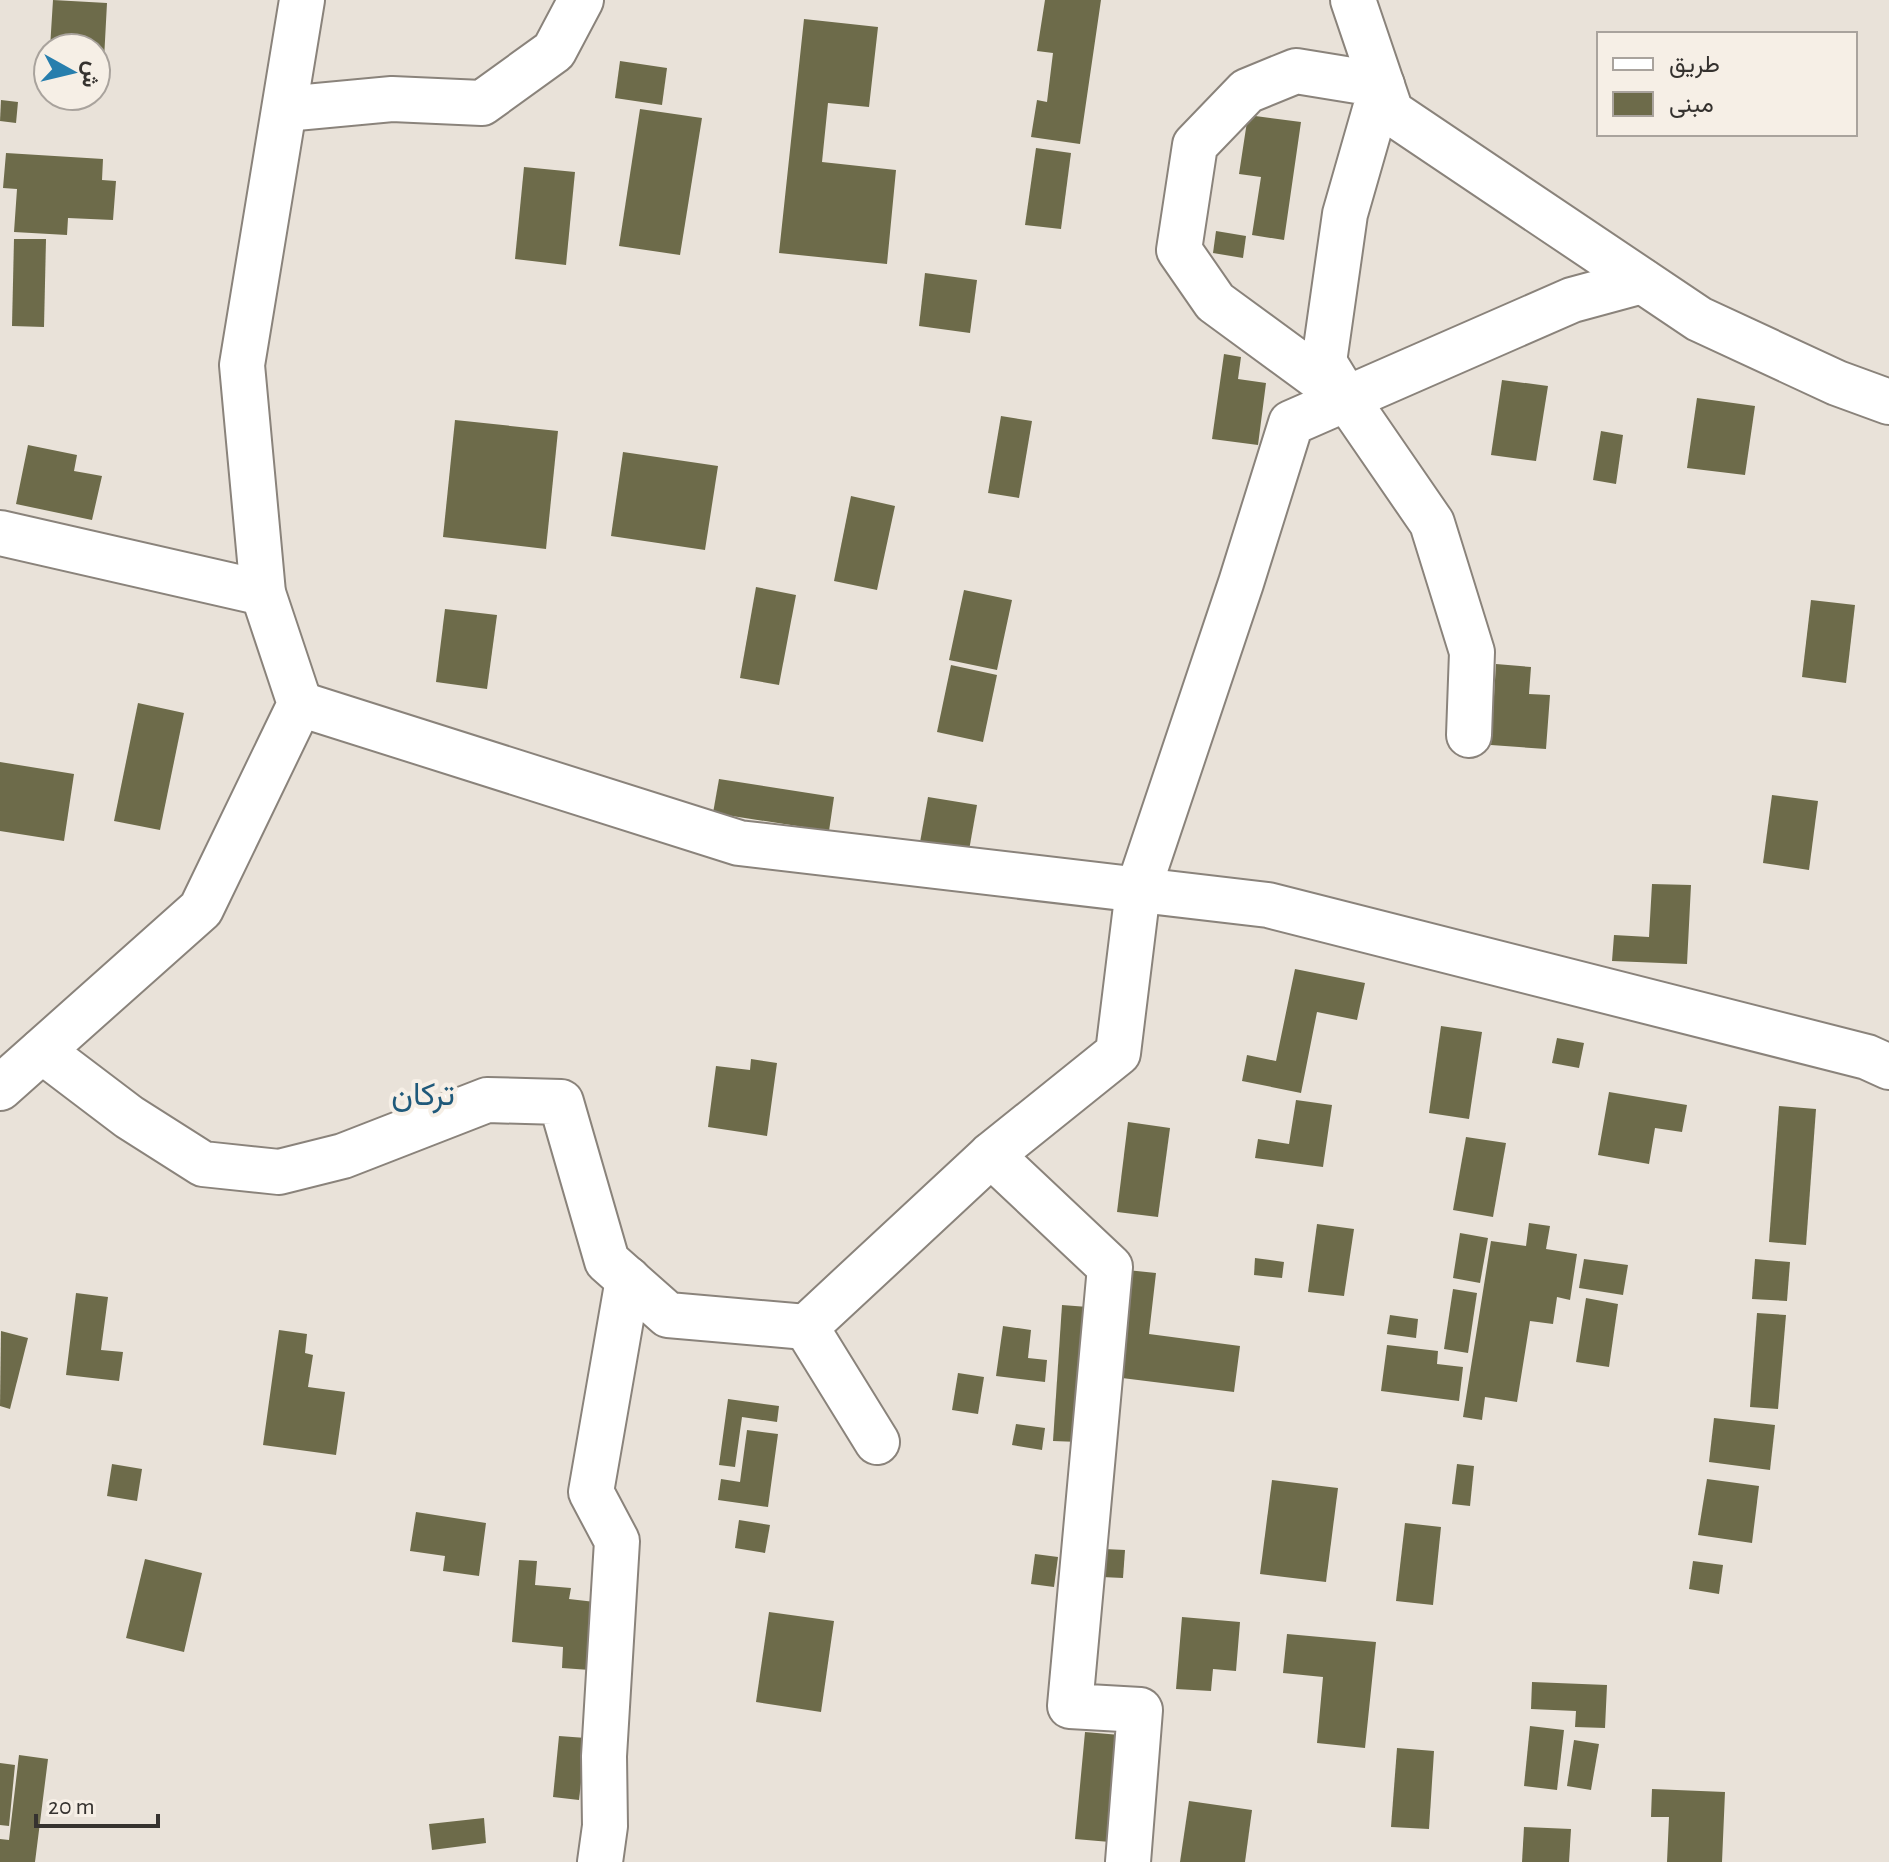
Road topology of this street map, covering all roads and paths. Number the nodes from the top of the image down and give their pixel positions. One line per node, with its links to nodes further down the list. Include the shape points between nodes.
1 (302, 0): 5 (street)
2 (581, 0): 5 (street, via 554,51 482,103 392,99)
3 (1353, 0): 4 (street)
4 (1382, 85): 6 (street, via 1391,112); 7 (street, via 1345,214 1324,362); 7 (street, via 1296,71 1247,91 1195,145 1179,250 1215,302)
5 (285, 109): 10 (street, via 242,365)
6 (1642, 281): 7 (street, via 1572,300); 8 (street, via 1699,319)
7 (1346, 398): 12 (street, via 1432,523 1472,652); 13 (street, via 1291,423)
8 (1889, 402)
9 (0, 533): 10 (street)
10 (263, 593): 11 (street)
11 (300, 704): 13 (street, via 739,843); 14 (street, via 201,909)
12 (1469, 735)
13 (1138, 890): 15 (street, via 1268,905 1852,1053); 17 (street, via 1118,1053)
14 (42, 1051): 16 (street); 18 (street, via 129,1117 203,1164 279,1172 343,1156 487,1100 561,1102 607,1261)
15 (1889, 1067)
16 (0, 1088)
17 (991, 1155): 19 (street); 22 (street, via 1110,1267 1070,1706 1140,1710)
18 (628, 1279): 19 (street, via 668,1315); 21 (street, via 591,1492 617,1541)
19 (806, 1327): 20 (street)
20 (877, 1442)
21 (600, 1862)
22 (1128, 1862)

